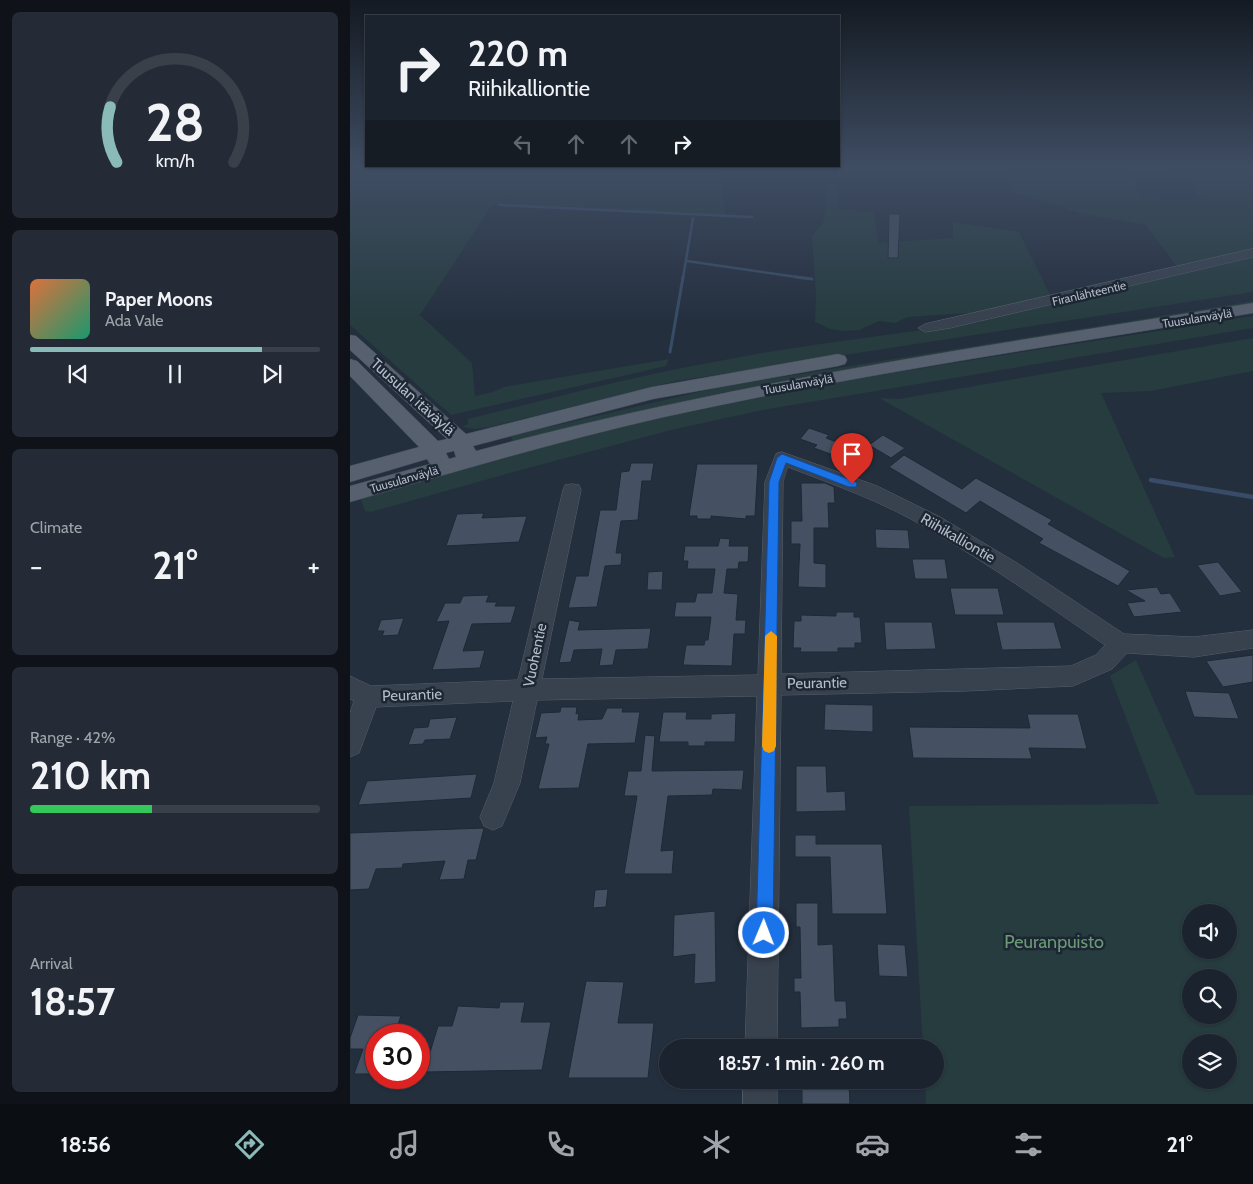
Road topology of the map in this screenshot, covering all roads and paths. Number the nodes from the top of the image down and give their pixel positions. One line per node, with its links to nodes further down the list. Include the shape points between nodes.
1 (1253, 253): 4 (street, Firanlähteentie, via 1130,284)
2 (1253, 295): 7 (main road, Tuusulanväylä, via 757,373 652,393)
3 (1253, 308): 7 (main road, Tuusulanväylä, via 766,390)
4 (925, 328)
5 (350, 340): 7 (main road, Tuusulan itäväylä, via 439,419)
6 (350, 365): 8 (main road, Tuusulan itäväylä)
7 (465, 451): 8 (main road, Tuusulanväylä)
8 (438, 459): 9 (main road, Tuusulanväylä); 11 (main road, Tuusulanväylä)
9 (350, 474)
10 (572, 490): 15 (street, Vuohentie)
11 (350, 494)
12 (1253, 639): 13 (street, via 1194,647)
13 (1121, 644): 14 (street, Peurantie, via 1104,662 1073,676 965,681); 14 (street, Riihikalliontie, via 933,522 870,491 782,458 774,482)
14 (770, 683): 15 (street, Peurantie); 19 (street)
15 (528, 690): 16 (street, Peurantie); 18 (street, Vuohentie, via 506,783)
16 (359, 691): 17 (street)
17 (350, 746)
18 (493, 817)
19 (761, 1039)
20 (760, 1089): 21 (street)
21 (760, 1104)

